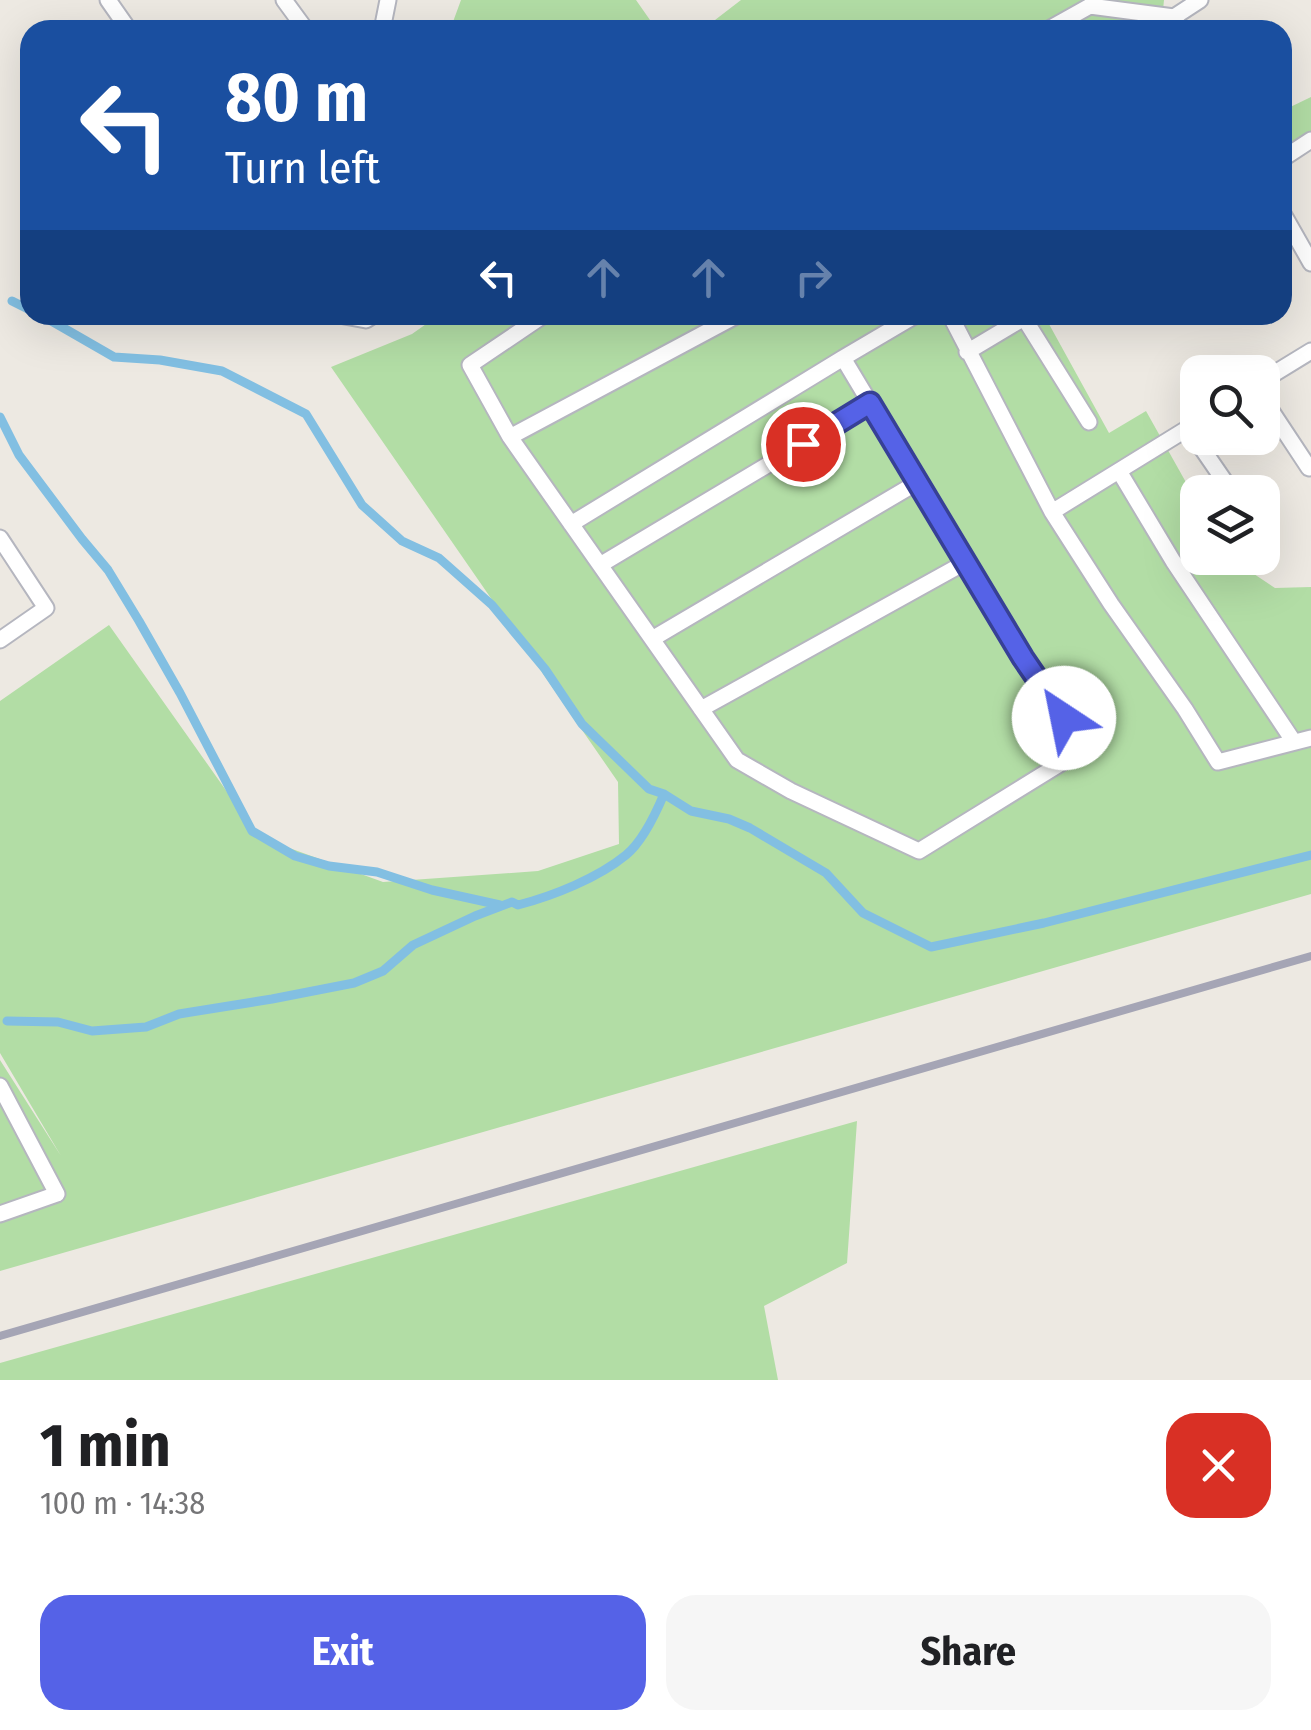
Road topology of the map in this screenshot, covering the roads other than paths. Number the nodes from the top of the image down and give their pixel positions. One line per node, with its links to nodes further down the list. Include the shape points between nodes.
1 (1200, 0): 4 (lane)
2 (1066, 20): 3 (lane, via 1090,6)
3 (1158, 20)
4 (1182, 20)
5 (1292, 230): 6 (lane)
6 (1311, 263)
7 (529, 325): 21 (lane, via 470,365)
8 (719, 325): 21 (lane)
9 (899, 325): 15 (lane)
10 (955, 325): 14 (lane)
11 (1011, 325): 14 (lane)
12 (1031, 325): 18 (lane)
13 (1311, 351): 16 (lane)
14 (967, 352): 25 (lane)
15 (843, 358): 17 (lane); 26 (lane)
16 (1280, 371)
17 (870, 403): 24 (lane); 29 (lane)
18 (1089, 422)
19 (1280, 424): 22 (lane)
20 (1180, 433): 23 (lane)
21 (510, 437): 26 (lane)
22 (1309, 468)
23 (1119, 471): 25 (lane); 33 (lane, via 1173,561)
24 (918, 482): 28 (lane); 30 (lane)
25 (1052, 512): 33 (lane, via 1218,762)
26 (571, 524): 29 (lane)
27 (0, 538): 31 (lane, via 46,608)
28 (966, 562): 32 (lane); 32 (lane, via 1084,748 919,850 737,760)
29 (600, 564): 30 (lane)
30 (652, 639): 32 (lane)
31 (0, 640)
32 (701, 710)
33 (1303, 740)
34 (0, 1086): 35 (lane, via 57,1194)
35 (0, 1214)

